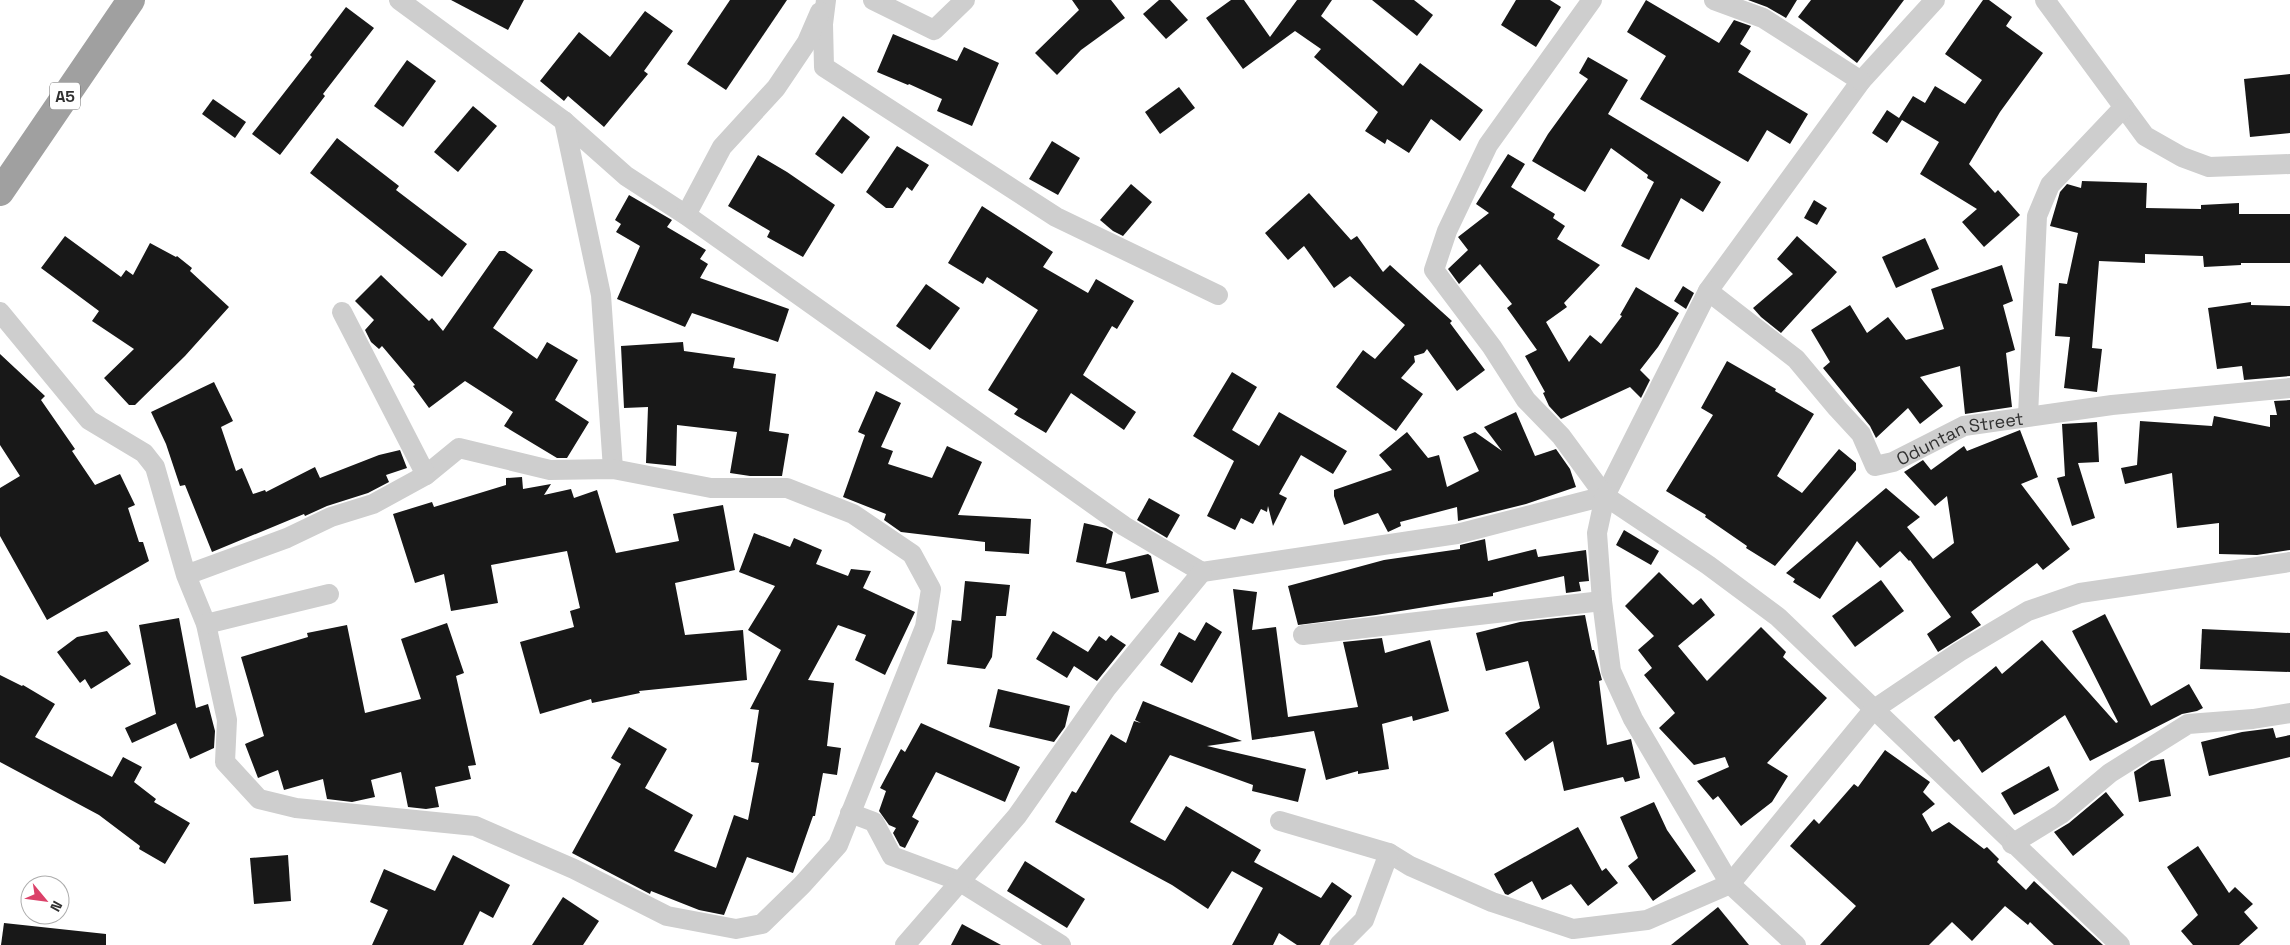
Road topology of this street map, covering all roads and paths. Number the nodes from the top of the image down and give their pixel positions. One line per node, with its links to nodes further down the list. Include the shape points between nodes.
1 (131, 0): 14 (highway, A5)
2 (399, 0): 12 (street)
3 (873, 0): 4 (street, via 934,30)
4 (965, 0)
5 (1592, 0): 24 (street, via 1488,145 1447,231 1434,270 1492,347 1526,400 1561,436)
6 (1714, 0): 10 (street, via 1763,18)
7 (1935, 0): 10 (street)
8 (2045, 0): 11 (street)
9 (825, 2): 15 (street, via 807,42 776,88 722,147); 17 (street, via 824,67 1056,217)
10 (1861, 81): 16 (street)
11 (2124, 107): 13 (street, via 2145,136 2182,158 2209,167); 21 (street, via 2050,184 2037,216)
12 (564, 121): 15 (street, via 626,176); 22 (street, via 601,295)
13 (2290, 164)
14 (0, 192)
15 (686, 215): 26 (street, via 1124,526)
16 (1708, 291): 21 (street, Oduntan Street, via 1796,358 1861,434 1875,466 1893,462 1964,426); 24 (street)
17 (1218, 295)
18 (0, 312): 27 (street, via 89,420 144,453 155,467)
19 (342, 312): 23 (street)
20 (2290, 388): 21 (street, Oduntan Street)
21 (2028, 416)
22 (613, 469): 23 (street, via 550,470 459,448); 34 (street, via 711,488 787,488 853,514 912,554 932,589 925,627)
23 (426, 475): 27 (street, via 373,504 331,517 287,538)
24 (1605, 496): 26 (street, via 1457,534); 29 (street, via 1597,533); 32 (street, via 1708,564 1778,617)
25 (2290, 562): 32 (street, via 2080,593 2045,605 1959,652)
26 (1202, 572): 38 (street, via 1106,689 1017,816)
27 (186, 576): 30 (street)
28 (328, 594): 30 (street)
29 (1602, 601): 31 (street); 39 (street, via 1611,671 1633,719)
30 (206, 624): 40 (street, via 227,720 225,762 259,799 296,808 475,826 574,869 667,916)
31 (1303, 635)
32 (1873, 710): 36 (street); 39 (street)
33 (2290, 713): 36 (street, via 2188,724 2110,772 2062,814)
34 (850, 814): 38 (street, via 874,822 892,856); 40 (street, via 838,845 802,885 762,924)
35 (1280, 821): 37 (street)
36 (2012, 844): 46 (street)
37 (1389, 853): 41 (street, via 1410,866); 44 (street, via 1364,920)
38 (959, 881): 42 (street); 43 (street)
39 (1730, 884): 41 (street, via 1647,920); 45 (street)
40 (731, 937)
41 (1579, 937)
42 (904, 945)
43 (1061, 945)
44 (1339, 945)
45 (1796, 945)
46 (2120, 945)

